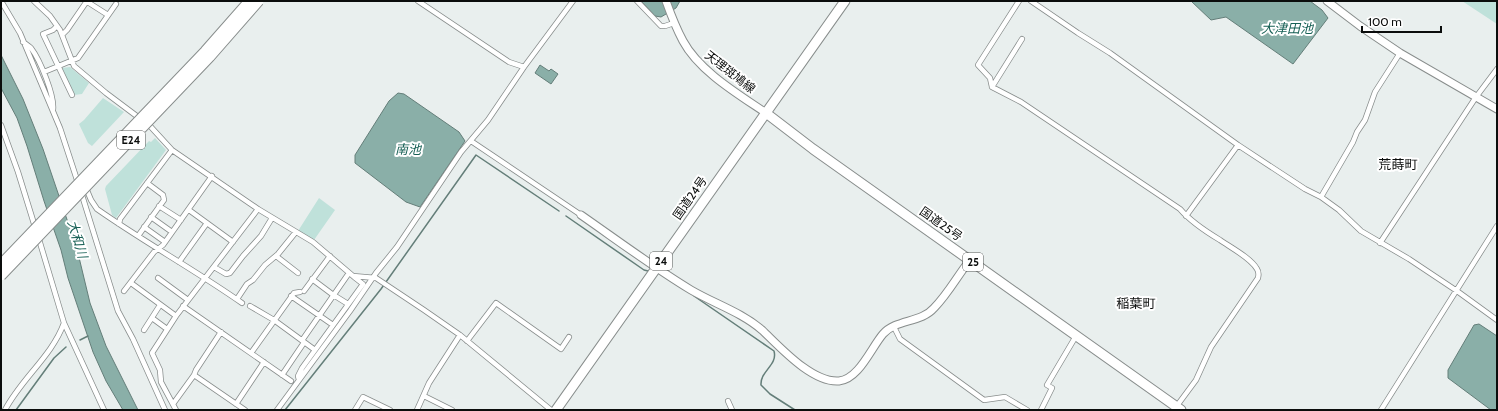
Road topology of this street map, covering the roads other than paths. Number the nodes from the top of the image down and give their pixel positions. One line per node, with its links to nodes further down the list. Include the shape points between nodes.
1 (1, 1): 20 (street)
2 (34, 1): 17 (street)
3 (86, 1): 15 (street); 18 (street)
4 (248, 1): 64 (highway, E24, bridge, via 205,51)
5 (259, 1): 69 (highway, E24, bridge, via 205,62)
6 (418, 1): 24 (street, via 509,62)
7 (573, 1): 24 (street)
8 (637, 1): 16 (street, via 661,26 666,26)
9 (666, 1): 16 (street, 天理斑鳩線)
10 (845, 1): 32 (highway, 国道24号 / 24)
11 (1019, 1): 27 (street, via 978,65 990,78)
12 (1031, 1): 35 (street, via 1110,53)
13 (1327, 1): 21 (street)
14 (116, 4): 15 (street)
15 (108, 15): 22 (street, via 78,58)
16 (673, 19): 32 (street, 天理斑鳩線, via 683,42 696,60)
17 (57, 26): 18 (street); 23 (street, via 43,34)
18 (62, 35): 22 (street)
19 (1022, 39): 27 (street)
20 (24, 42): 26 (street, via 30,47); 31 (street)
21 (1400, 53): 29 (street); 40 (street, via 1375,92 1365,120)
22 (72, 61): 23 (street); 36 (street, via 74,66 106,93 150,126)
23 (58, 66): 26 (street); 28 (street)
24 (524, 67): 34 (street, via 488,120)
25 (1497, 68): 29 (street)
26 (44, 72): 31 (street, via 53,101)
27 (992, 87): 45 (street, via 1028,106 1180,209)
28 (72, 95)
29 (1476, 96): 30 (street); 58 (street)
30 (1497, 109)
31 (53, 111): 37 (street)
32 (766, 113): 62 (highway, 国道25号 / 25); 66 (highway, 国道24号 / 24)
33 (1, 125): 92 (street)
34 (471, 140): 44 (street); 70 (street, via 397,247)
35 (1238, 145): 40 (street); 45 (street)
36 (172, 150): 38 (street); 39 (street)
37 (75, 172): 50 (street, via 82,178 97,209); 117 (street, via 118,311)
38 (212, 176): 42 (street); 43 (street)
39 (147, 183): 41 (street, via 163,195 164,200); 50 (street)
40 (1321, 197): 58 (street, via 1361,231)
41 (159, 206): 46 (street); 48 (street)
42 (258, 209): 47 (street); 57 (street)
43 (188, 210): 48 (street); 49 (street)
44 (581, 215): 66 (street)
45 (1186, 216): 114 (street, via 1253,263 1259,273 1252,289 1212,347 1196,380)
46 (151, 217): 52 (street); 53 (street)
47 (272, 218): 54 (street); 65 (street, via 261,236 230,273 226,274)
48 (180, 220): 53 (street)
49 (207, 223): 57 (street); 63 (street)
50 (119, 224): 55 (street)
51 (1497, 226): 77 (street)
52 (144, 227): 55 (street); 56 (street)
53 (172, 232): 56 (street)
54 (295, 233): 60 (street); 61 (street)
55 (138, 236): 59 (street)
56 (165, 242): 59 (street)
57 (233, 242): 65 (street)
58 (1380, 243): 77 (street)
59 (158, 249): 63 (street); 74 (street)
60 (276, 256): 67 (street); 80 (street, via 265,265)
61 (330, 256): 68 (street); 73 (street)
62 (970, 260): 94 (street, via 934,308 924,317); 99 (highway, 国道25号 / 25)
63 (179, 262): 72 (street)
64 (1, 264)
65 (214, 266): 72 (street)
66 (656, 267): 94 (street, via 692,291 744,317 802,365 830,381 841,381 852,376 884,333); 126 (highway, 国道24号 / 24)
67 (298, 273)
68 (351, 274): 70 (street); 75 (street); 78 (street)
69 (1, 276)
70 (371, 277): 75 (street); 98 (street); 108 (street, via 350,311)
71 (158, 278): 81 (street)
72 (205, 278): 80 (street); 81 (street)
73 (312, 279): 78 (street); 79 (street, via 302,291)
74 (131, 283): 76 (street); 84 (street)
75 (363, 284): 83 (street)
76 (124, 291)
77 (1456, 291): 91 (street); 130 (street)
78 (334, 295): 83 (street); 87 (street)
79 (291, 296): 87 (street); 90 (street)
80 (237, 299): 82 (street)
81 (188, 300): 85 (street)
82 (242, 303)
83 (348, 304): 93 (street)
84 (160, 305): 88 (street); 89 (street)
85 (183, 306): 88 (street); 97 (street)
86 (250, 306): 90 (street)
87 (319, 315): 93 (street); 101 (street)
88 (176, 316): 95 (street)
89 (152, 318): 95 (street); 96 (street)
90 (274, 320): 101 (street); 104 (street)
91 (1497, 320)
92 (64, 323): 115 (street, via 49,351); 116 (street)
93 (333, 325): 103 (street)
94 (894, 327): 128 (street, via 900,339 984,400 1005,398)
95 (167, 329): 112 (street, via 152,354)
96 (144, 330)
97 (221, 332): 104 (street); 106 (street)
98 (460, 335): 102 (street); 110 (street, via 428,383)
99 (1076, 336): 114 (highway, 国道25号 / 25); 129 (street, via 1047,385 1052,388)
100 (569, 337): 102 (street, via 561,349 496,303)
101 (303, 341): 103 (street); 107 (street)
102 (467, 341): 125 (street)
103 (315, 350): 108 (street, via 302,368)
104 (251, 353): 105 (street)
105 (264, 362): 107 (street); 113 (street)
106 (194, 375): 112 (street); 113 (street)
107 (282, 375): 109 (street)
108 (299, 380): 120 (street)
109 (291, 381)
110 (424, 396): 123 (street); 124 (street)
111 (728, 402): 127 (street)
112 (173, 404): 118 (street)
113 (236, 404): 119 (street)
114 (1177, 409)
115 (5, 410)
116 (104, 410)
117 (165, 410)
118 (176, 410)
119 (245, 410)
120 (277, 410)
121 (355, 410): 122 (street, via 363,397)
122 (390, 410)
123 (417, 410)
124 (452, 410)
125 (551, 410)
126 (556, 410)
127 (732, 410)
128 (1027, 410)
129 (1041, 410)
130 (1381, 410)

